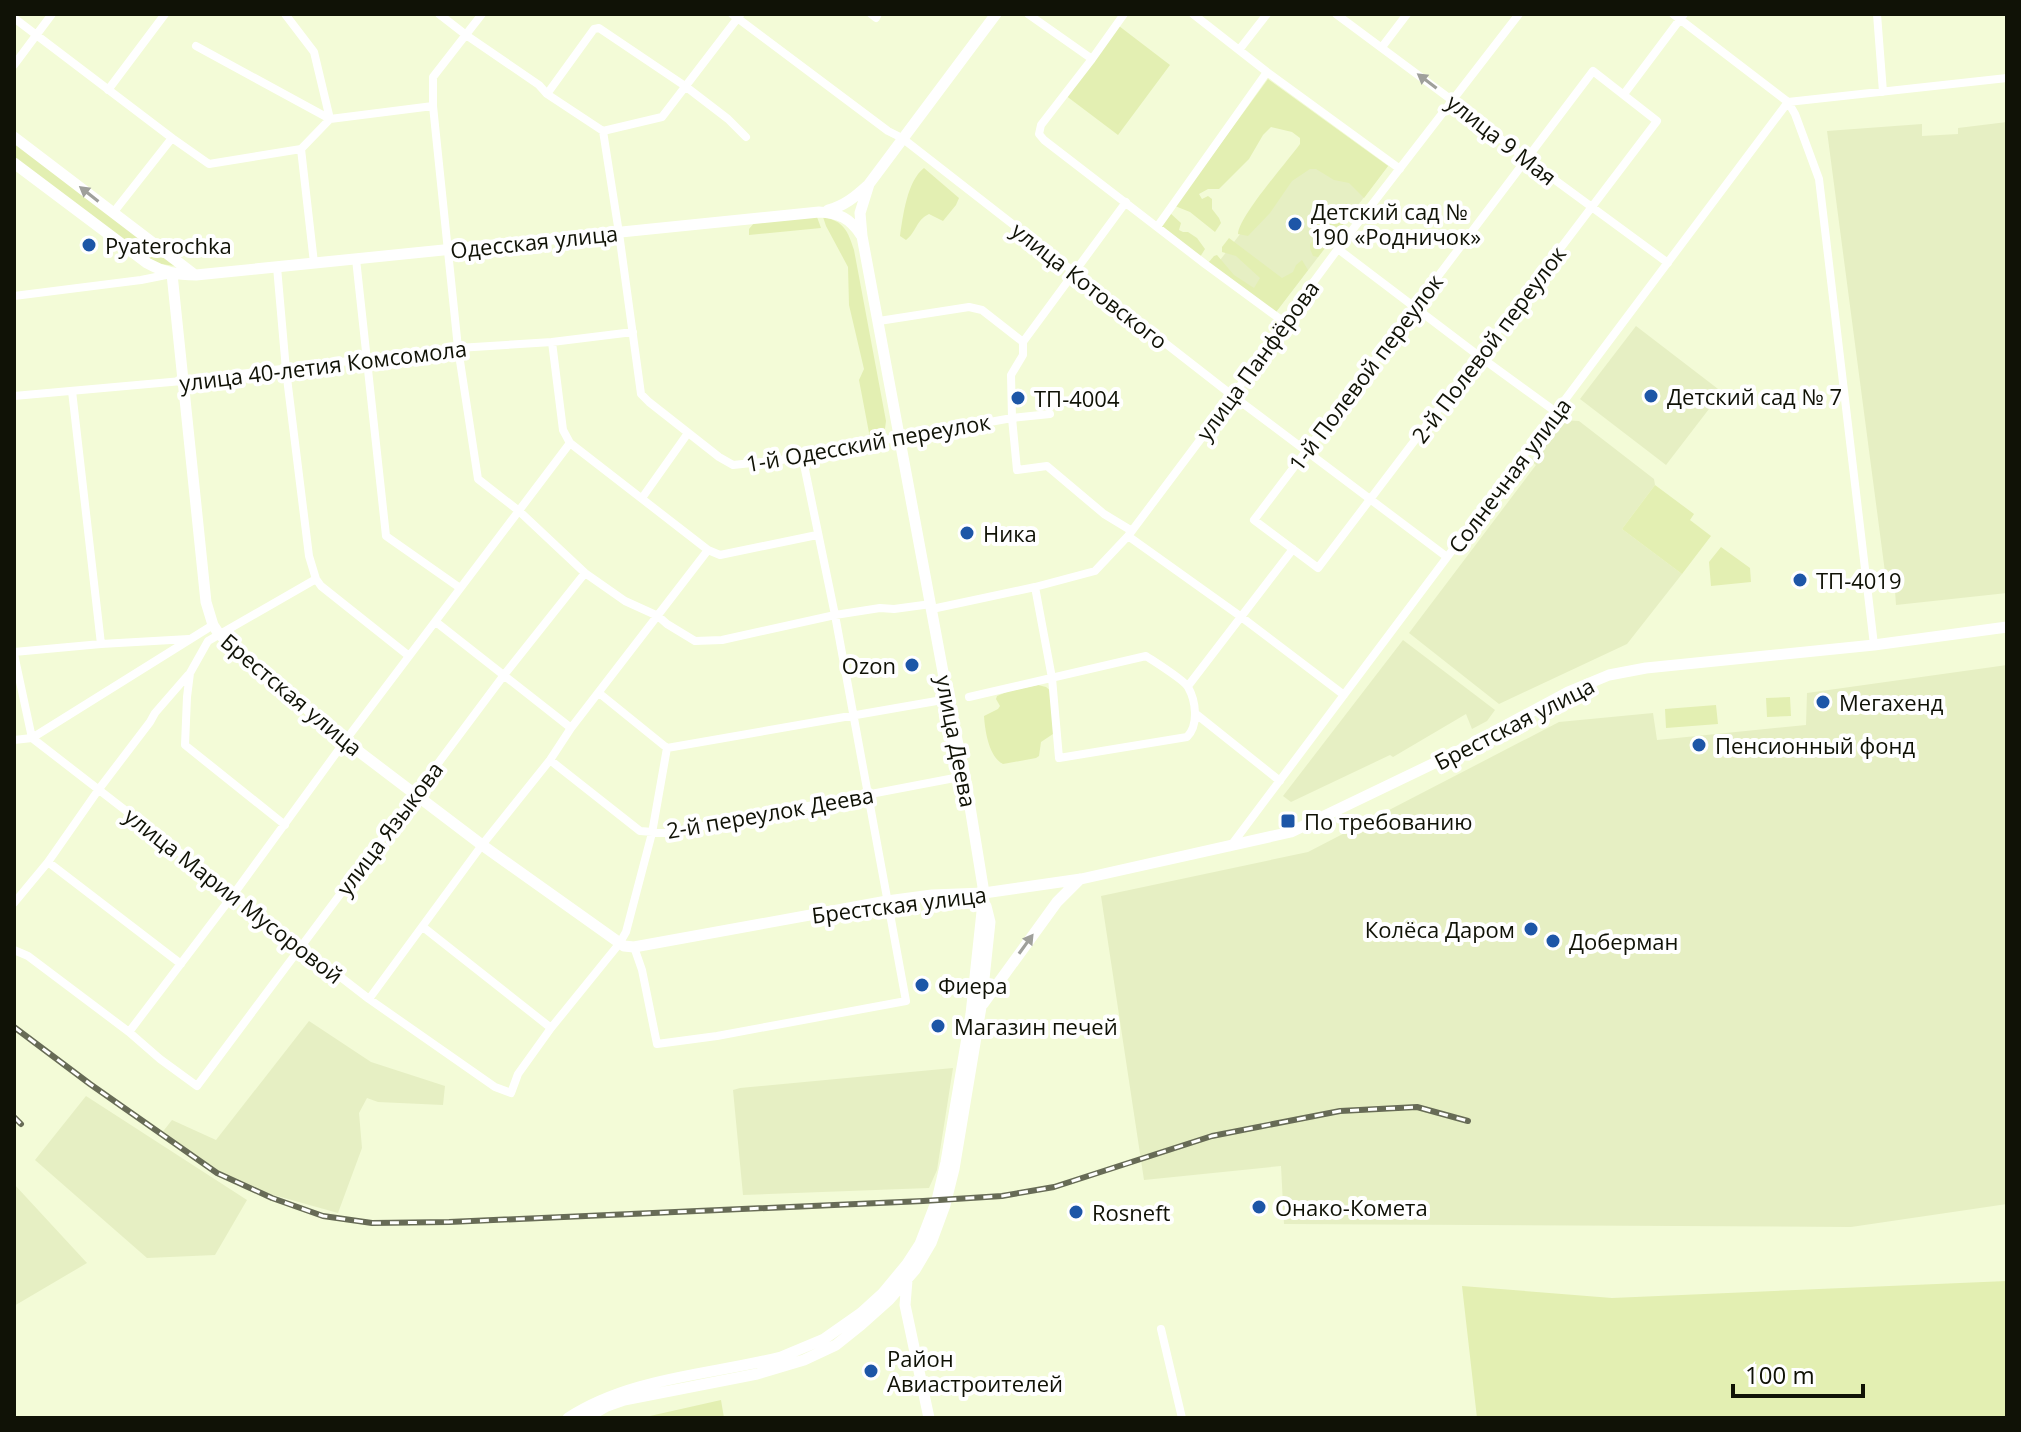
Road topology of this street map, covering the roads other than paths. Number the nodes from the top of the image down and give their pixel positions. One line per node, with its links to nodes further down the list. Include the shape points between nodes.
1 (52, 14): 19 (street)
2 (165, 14): 28 (street)
3 (285, 14): 35 (street, via 314,52)
4 (439, 14): 18 (street)
5 (482, 14): 18 (street)
6 (996, 14): 40 (main road)
7 (1028, 14): 23 (street)
8 (1124, 14): 23 (street)
9 (1193, 14): 22 (street)
10 (1267, 14): 22 (street)
11 (1336, 14): 21 (street, улица 9 Мая)
12 (1407, 14): 21 (street)
13 (1519, 14): 32 (street, улица Панфёрова)
14 (1877, 14): 29 (street)
15 (737, 15): 27 (street); 40 (street, улица Котовского)
16 (1679, 16): 31 (street); 33 (street)
17 (14, 18): 19 (street)
18 (466, 35): 30 (street); 34 (street, улица Панфёрова, via 433,77)
19 (36, 36): 24 (street); 28 (street)
20 (196, 46): 35 (street)
21 (1382, 47): 32 (street, улица 9 Мая, one-way to 21)
22 (1239, 50): 25 (street)
23 (1092, 59): 46 (street, via 1039,134)
24 (14, 65)
25 (1267, 72): 44 (street); 50 (street)
26 (2007, 78): 29 (street)
27 (685, 86): 30 (street, via 599,28); 36 (street, via 662,117); 38 (street)
28 (108, 90): 39 (street)
29 (1883, 92): 33 (street)
30 (547, 94): 36 (street)
31 (1624, 94): 42 (street, 1-й Полевой переулок, via 1593,71); 47 (street, 2-й Полевой переулок, via 1657,121)
32 (1453, 101): 42 (street, улица 9 Мая); 44 (street, улица Панфёрова)
33 (1788, 102): 57 (street, Солнечная улица); 106 (street, via 1819,179)
34 (433, 106): 35 (street); 54 (street, улица Панфёрова)
35 (330, 119): 41 (street)
36 (603, 131): 51 (street, 1-й Одесский переулок)
37 (14, 137): 49 (main road, one-way to 37)
38 (746, 137)
39 (172, 138): 41 (street, via 209,164); 49 (street)
40 (902, 138): 45 (main road); 59 (street, улица Котовского)
41 (301, 149): 56 (street)
42 (1525, 158): 47 (street, улица 9 Мая); 63 (street, 1-й Полевой переулок)
43 (14, 163): 60 (main road, via 147,263)
44 (1400, 169): 53 (street, улица Панфёрова)
45 (869, 184): 48 (main road, via 853,199); 52 (main road, улица Деева, via 860,213)
46 (1126, 202): 50 (street); 59 (street)
47 (1592, 207): 57 (street, улица 9 Мая); 70 (street, 2-й Полевой переулок)
48 (819, 212): 51 (main road, Одесская улица); 52 (main road, Одесская улица, via 845,217)
49 (113, 213): 61 (main road)
50 (1157, 227): 65 (street)
51 (619, 233): 54 (main road, Одесская улица); 66 (street, 1-й Одесский переулок)
52 (862, 236): 64 (main road, улица Деева)
53 (1338, 249): 63 (street); 65 (street, улица Панфёрова)
54 (448, 250): 55 (main road, Одесская улица); 69 (street, улица Панфёрова)
55 (356, 259): 56 (main road, Одесская улица); 71 (street)
56 (314, 263): 58 (main road, Одесская улица)
57 (1668, 263): 77 (street, Солнечная улица)
58 (277, 267): 61 (main road, Одесская улица); 72 (street)
59 (1074, 272): 68 (street); 76 (street, улица Котовского)
60 (172, 274): 61 (main road, Одесская улица); 62 (street); 73 (main road, Брестская улица)
61 (196, 275)
62 (14, 296)
63 (1414, 307): 70 (street); 83 (street, 1-й Полевой переулок)
64 (879, 321): 68 (street, via 969,307 982,310); 81 (main road, улица Деева)
65 (1284, 322): 76 (street, улица Панфёрова)
66 (633, 332): 67 (street, улица 40-летия Комсомола); 80 (street, 1-й Одесский переулок, via 641,394)
67 (552, 342): 69 (street, улица 40-летия Комсомола); 82 (street, via 563,430)
68 (1023, 342): 79 (street, via 1023,355 1011,375)
69 (458, 348): 71 (street, улица 40-летия Комсомола); 87 (street, улица Панфёрова, via 478,479)
70 (1479, 356): 77 (street); 86 (street, 2-й Полевой переулок)
71 (367, 360): 72 (street, улица 40-летия Комсомола); 96 (street, via 386,536)
72 (286, 370): 73 (street, улица 40-летия Комсомола); 94 (street)
73 (182, 381): 74 (street, улица 40-летия Комсомола); 103 (main road, Брестская улица, via 206,602)
74 (72, 391): 75 (street, улица 40-летия Комсомола); 105 (street)
75 (14, 396)
76 (1233, 396): 83 (street, улица Котовского); 88 (street, улица Панфёрова)
77 (1556, 412): 92 (street, Солнечная улица)
78 (1050, 414): 79 (street, 1-й Одесский переулок)
79 (1012, 418): 81 (street, 1-й Одесский переулок); 88 (street, via 1017,470 1047,466)
80 (688, 433): 84 (street, 1-й Одесский переулок, via 733,465); 85 (street)
81 (901, 438): 84 (street, 1-й Одесский переулок); 97 (main road, улица Деева)
82 (570, 443): 85 (street); 87 (street)
83 (1306, 450): 86 (street, улица Котовского); 90 (street, 1-й Полевой переулок, via 1254,520)
84 (802, 455): 89 (street)
85 (642, 498): 91 (street)
86 (1370, 499): 90 (street, 2-й Полевой переулок, via 1318,568); 92 (street, улица Котовского)
87 (519, 511): 93 (street, улица Панфёрова); 96 (street)
88 (1130, 534): 95 (street, улица Панфёрова, via 1095,571); 100 (street)
89 (817, 535): 91 (street, via 720,555); 98 (street)
90 (1293, 549): 100 (street)
91 (708, 550): 99 (street)
92 (1447, 557): 114 (street, Солнечная улица)
93 (585, 573): 99 (street, улица Панфёрова); 110 (street, улица Языкова)
94 (316, 579): 103 (street); 108 (street)
95 (1035, 587): 97 (street, улица Панфёрова); 111 (street)
96 (460, 588): 101 (street)
97 (932, 607): 98 (street, улица Панфёрова); 116 (main road, улица Деева)
98 (835, 615): 99 (street, улица Панфёрова, via 695,641); 118 (street)
99 (658, 616): 113 (street)
100 (1240, 616): 112 (street); 114 (street)
101 (436, 622): 108 (street); 110 (street)
102 (2007, 627): 106 (main road, Брестская улица)
103 (216, 630): 104 (street); 109 (street); 122 (main road, Брестская улица)
104 (192, 639): 105 (street); 120 (street)
105 (101, 644): 107 (street)
106 (1874, 645): 134 (main road, Брестская улица, via 1609,675 1291,832)
107 (14, 653): 120 (street)
108 (409, 656): 122 (street)
109 (190, 673): 128 (street); 131 (street, via 185,745)
110 (504, 675): 119 (street); 129 (street, улица Языкова)
111 (1052, 678): 112 (street, via 1146,656); 115 (street); 117 (street, via 1059,758 1187,737)
112 (1188, 686): 117 (street)
113 (599, 693): 119 (street); 123 (street)
114 (1344, 695): 127 (street, Солнечная улица)
115 (969, 697)
116 (948, 699): 118 (street); 126 (main road, улица Деева)
117 (1196, 714): 127 (street)
118 (852, 716): 123 (street); 130 (street)
119 (571, 728): 125 (street)
120 (32, 738): 121 (street); 124 (street); 128 (street, улица Марии Мусоровой)
121 (14, 740)
122 (345, 741): 129 (main road, Брестская улица); 131 (street)
123 (667, 748): 132 (street)
124 (14, 750)
125 (550, 760): 132 (street, 2-й переулок Деева, via 640,831); 133 (street)
126 (965, 776): 130 (street, 2-й переулок Деева); 137 (main road, улица Деева)
127 (1280, 781): 134 (street, Солнечная улица)
128 (99, 789): 135 (street); 138 (street, улица Марии Мусоровой)
129 (415, 794): 133 (main road, Брестская улица); 144 (street, улица Языкова)
130 (867, 795): 132 (street, 2-й переулок Деева); 139 (street)
131 (285, 825): 138 (street)
132 (652, 833): 142 (street)
133 (482, 845): 141 (street); 142 (main road, Брестская улица)
134 (1230, 847): 136 (main road, Брестская улица)
135 (48, 862): 140 (street); 146 (street)
136 (1081, 879): 137 (main road, Брестская улица); 148 (main road, one-way to 136, via 1057,902)
137 (984, 893): 139 (main road, Брестская улица); 148 (main road, via 990,922); 155 (main road, улица Деева, via 946,1162 937,1200 907,1264 871,1305 824,1339 781,1357 624,1391)
138 (233, 895): 144 (street, улица Марии Мусоровой); 146 (street)
139 (887, 901): 143 (main road, Брестская улица); 143 (street, via 906,1001 717,1036 657,1044)
140 (14, 903)
141 (423, 927): 147 (street); 149 (street)
142 (619, 944): 143 (main road, Брестская улица); 149 (street)
143 (634, 947)
144 (301, 948): 147 (street, улица Марии Мусоровой); 150 (street, улица Языкова, via 197,1086)
145 (14, 950): 150 (street)
146 (181, 964): 150 (street)
147 (369, 999): 149 (street, улица Марии Мусоровой, via 511,1093)
148 (981, 1007): 151 (main road, via 945,1205 931,1243)
149 (551, 1028)
150 (129, 1032)
151 (907, 1280): 152 (main road); 153 (main road)
152 (905, 1305): 153 (main road); 157 (main road)
153 (873, 1314): 156 (main road, via 836,1345 804,1360 624,1400)
154 (1161, 1329): 158 (street)
155 (568, 1418)
156 (586, 1418)
157 (929, 1418)
158 (1182, 1418)

